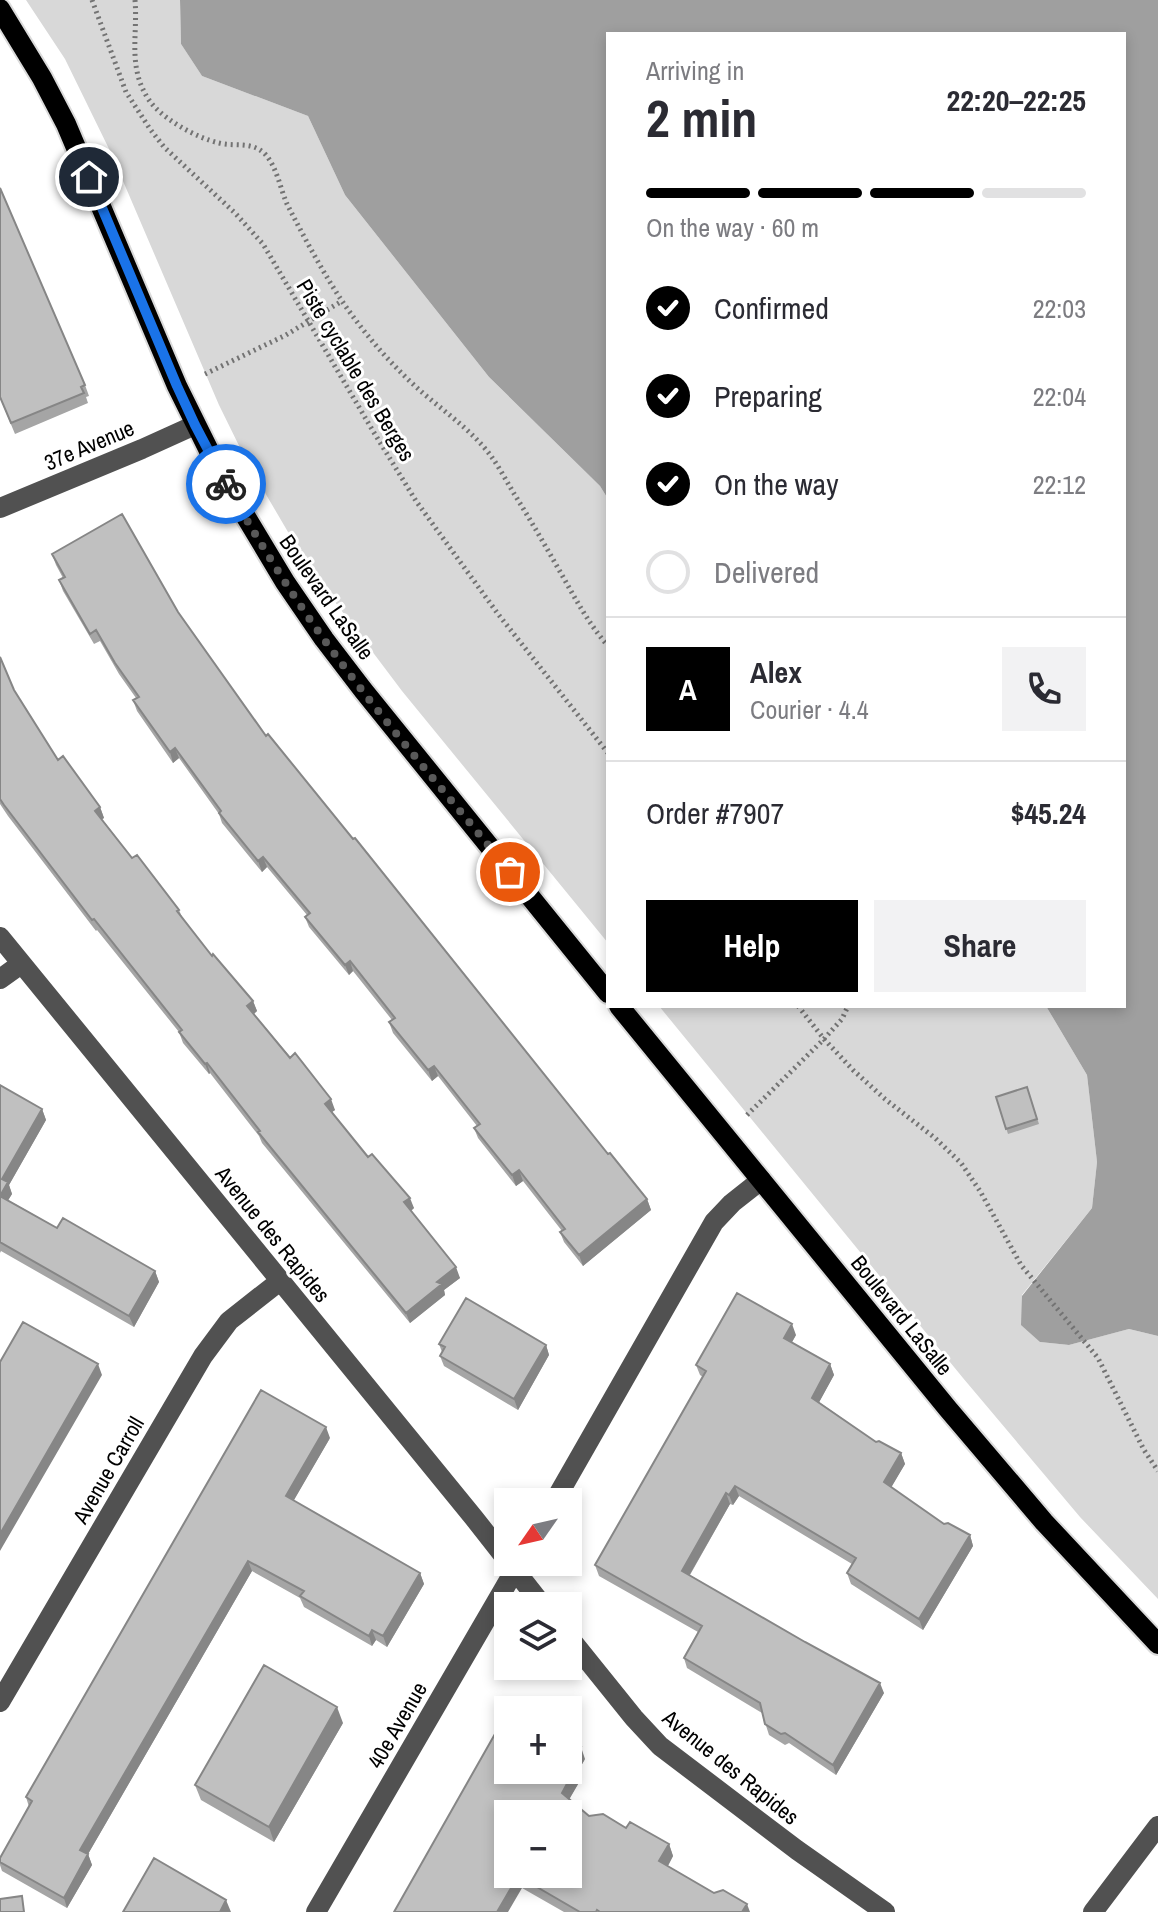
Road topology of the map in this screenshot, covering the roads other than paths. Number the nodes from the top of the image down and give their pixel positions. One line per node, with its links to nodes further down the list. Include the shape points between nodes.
1 (0, 9): 2 (main road, Boulevard LaSalle, via 66,124)
2 (195, 425): 3 (street, 37e Avenue); 7 (main road, Boulevard LaSalle, via 253,530 324,639)
3 (0, 508)
4 (0, 937): 5 (street, Avenue des Rapides)
5 (21, 964): 6 (street); 10 (street, Avenue des Rapides)
6 (0, 979)
7 (606, 991)
8 (621, 1008): 9 (main road, Boulevard LaSalle)
9 (761, 1180): 11 (street, via 714,1222); 14 (main road, Boulevard LaSalle, via 1044,1522)
10 (280, 1281): 12 (street, Avenue des Rapides); 16 (street, Avenue Carroll, via 229,1321 203,1356)
11 (562, 1488)
12 (494, 1540)
13 (511, 1576): 18 (street, 40e Avenue)
14 (1158, 1644)
15 (582, 1653): 19 (street, Avenue des Rapides, via 660,1746)
16 (0, 1702)
17 (1158, 1826): 20 (street)
18 (316, 1912)
19 (885, 1912)
20 (1093, 1912)

